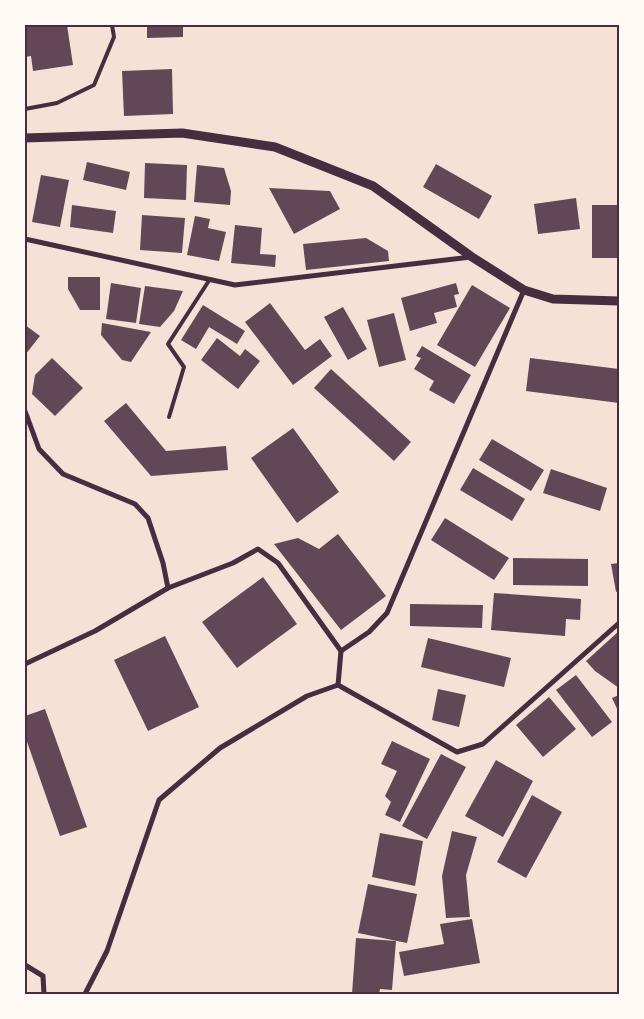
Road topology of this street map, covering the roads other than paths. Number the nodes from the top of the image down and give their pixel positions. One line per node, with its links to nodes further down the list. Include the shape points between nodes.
1 (112, 25): 2 (lane, via 114,37 94,86 57,103)
2 (25, 109)
3 (25, 138): 5 (street, via 182,133 275,146 373,186)
4 (25, 240): 6 (street)
5 (472, 257): 6 (street, via 235,285); 7 (street)
6 (210, 279): 10 (lane, via 168,344 184,367)
7 (524, 290): 8 (street, via 553,299); 13 (street, via 387,613 369,632)
8 (619, 301)
9 (25, 411): 11 (street, via 39,449 63,474 135,504 148,518)
10 (168, 417)
11 (168, 588): 13 (street, via 233,563 258,549 278,563); 14 (street, via 95,631)
12 (619, 623): 15 (street, via 483,744 456,752)
13 (341, 651): 15 (street)
14 (25, 664)
15 (338, 684): 18 (street, via 307,696 220,748 159,800 107,951)
16 (25, 965): 17 (street, via 43,976)
17 (44, 994)
18 (85, 994)

